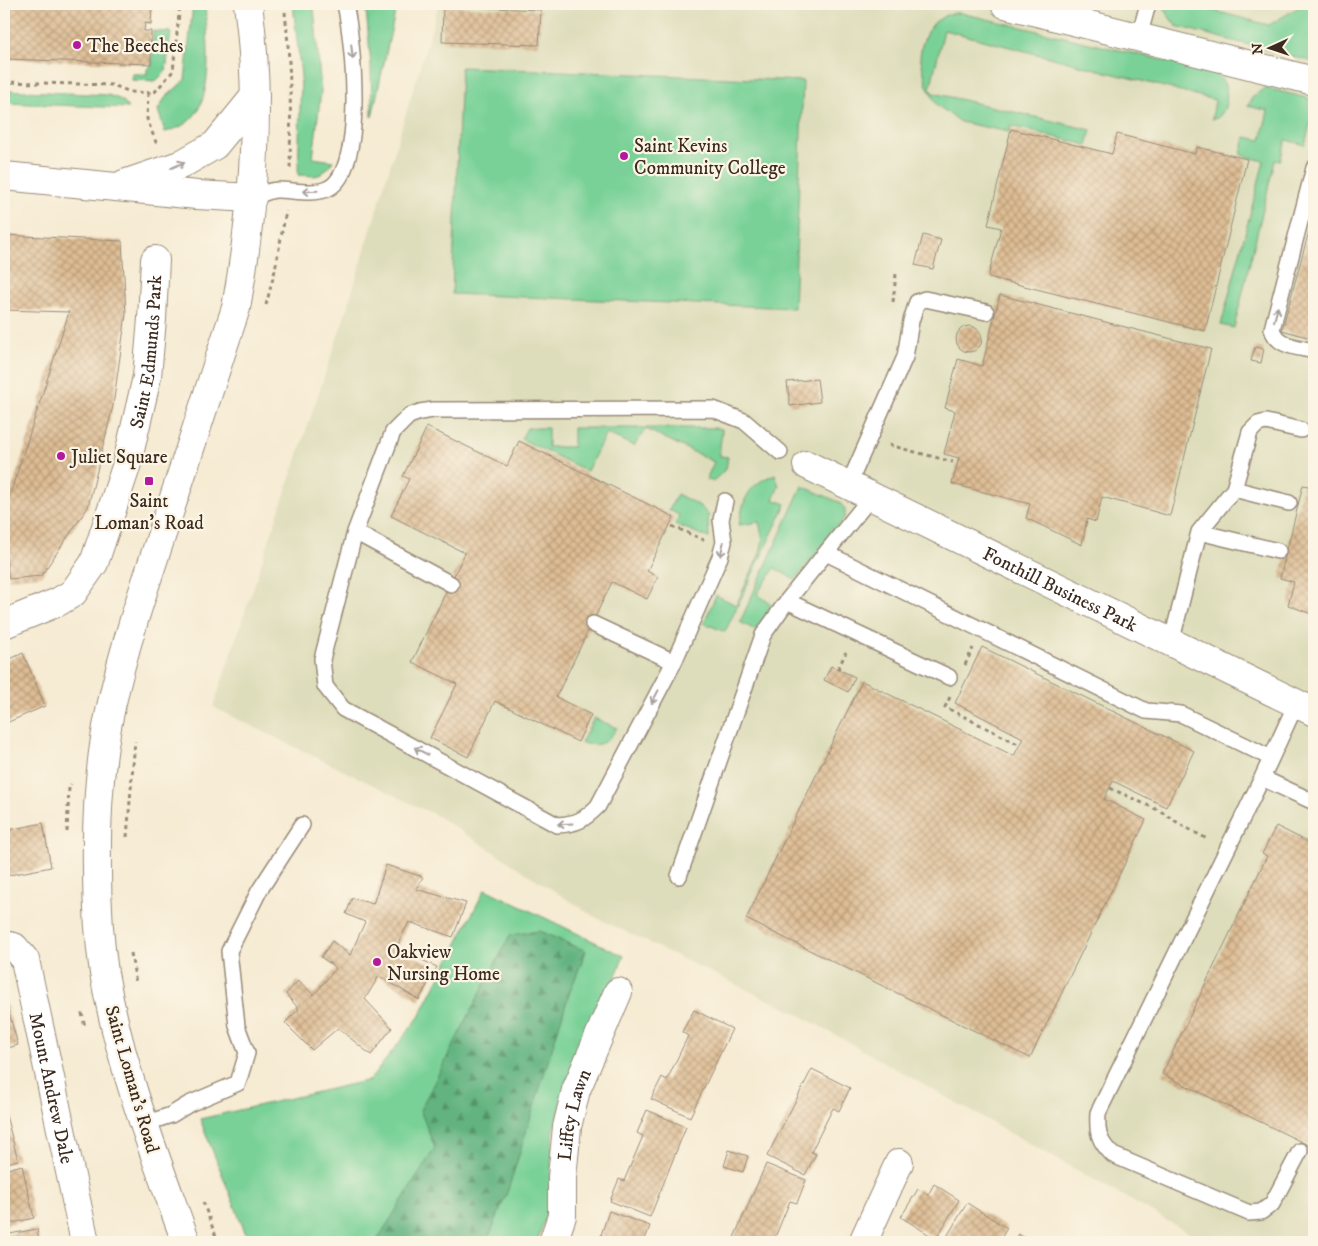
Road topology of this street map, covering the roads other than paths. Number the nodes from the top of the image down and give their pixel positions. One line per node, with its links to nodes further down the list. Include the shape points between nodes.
1 (248, 4): 7 (street, Saint Loman's Road)
2 (345, 4): 11 (lane, one-way to 11, via 354,101 351,144 342,175 327,189 308,192 275,190)
3 (1005, 4): 5 (street)
4 (1148, 4): 5 (lane)
5 (1139, 37): 6 (street)
6 (1314, 81)
7 (255, 96): 10 (street, one-way to 7, via 180,165 215,144); 11 (street, Saint Loman's Road)
8 (1314, 168): 14 (lane, one-way to 8, via 1283,344 1272,329)
9 (4, 176): 10 (street)
10 (116, 187): 11 (street)
11 (252, 198): 41 (street, Saint Loman's Road, via 236,308 139,602 110,708 101,762 96,838 104,970 117,1037)
12 (155, 260): 28 (street, Saint Edmunds Park, via 145,386 126,467 94,563 73,593)
13 (986, 312): 19 (lane, via 925,299 917,302 905,357)
14 (1314, 351)
15 (1301, 430): 18 (lane, via 1266,422 1258,424 1250,432)
16 (780, 452): 22 (lane, via 744,420 713,409 420,412 409,416 393,432)
17 (807, 465): 19 (street, Fonthill Business Park)
18 (1234, 489): 21 (lane); 23 (lane)
19 (860, 491): 25 (lane); 30 (street, Fonthill Business Park)
20 (725, 502): 31 (lane, one-way to 31, via 721,520 724,542 720,557)
21 (1289, 503)
22 (355, 532): 26 (lane); 31 (lane, one-way to 22, via 598,806 585,818 557,825 343,709 333,698 325,686 322,659)
23 (1199, 532): 24 (lane); 30 (lane)
24 (1278, 551)
25 (826, 553): 27 (lane); 34 (lane, via 1146,711 1181,714)
26 (450, 584)
27 (787, 601): 32 (lane); 38 (lane, via 763,635)
28 (4, 624)
29 (593, 624): 31 (lane)
30 (1171, 643): 33 (street, Fonthill Business Park)
31 (674, 662)
32 (954, 680)
33 (1305, 708): 34 (lane)
34 (1271, 758): 35 (lane)
35 (1262, 778): 36 (lane); 42 (lane, via 1098,1113 1097,1131 1104,1146 1113,1154 1249,1213 1261,1212 1272,1204)
36 (1314, 802)
37 (302, 825): 41 (lane, via 259,891 229,951 237,1026 247,1053 238,1082 171,1115)
38 (679, 876)
39 (4, 945): 44 (street, Mount Andrew Dale, via 14,948 25,960)
40 (618, 992): 46 (street, Liffey Lawn, via 576,1090 562,1177 562,1216)
41 (144, 1124): 45 (street, Saint Loman's Road)
42 (1300, 1151)
43 (900, 1162): 47 (street)
44 (85, 1242)
45 (186, 1242)
46 (553, 1242)
47 (863, 1242)

